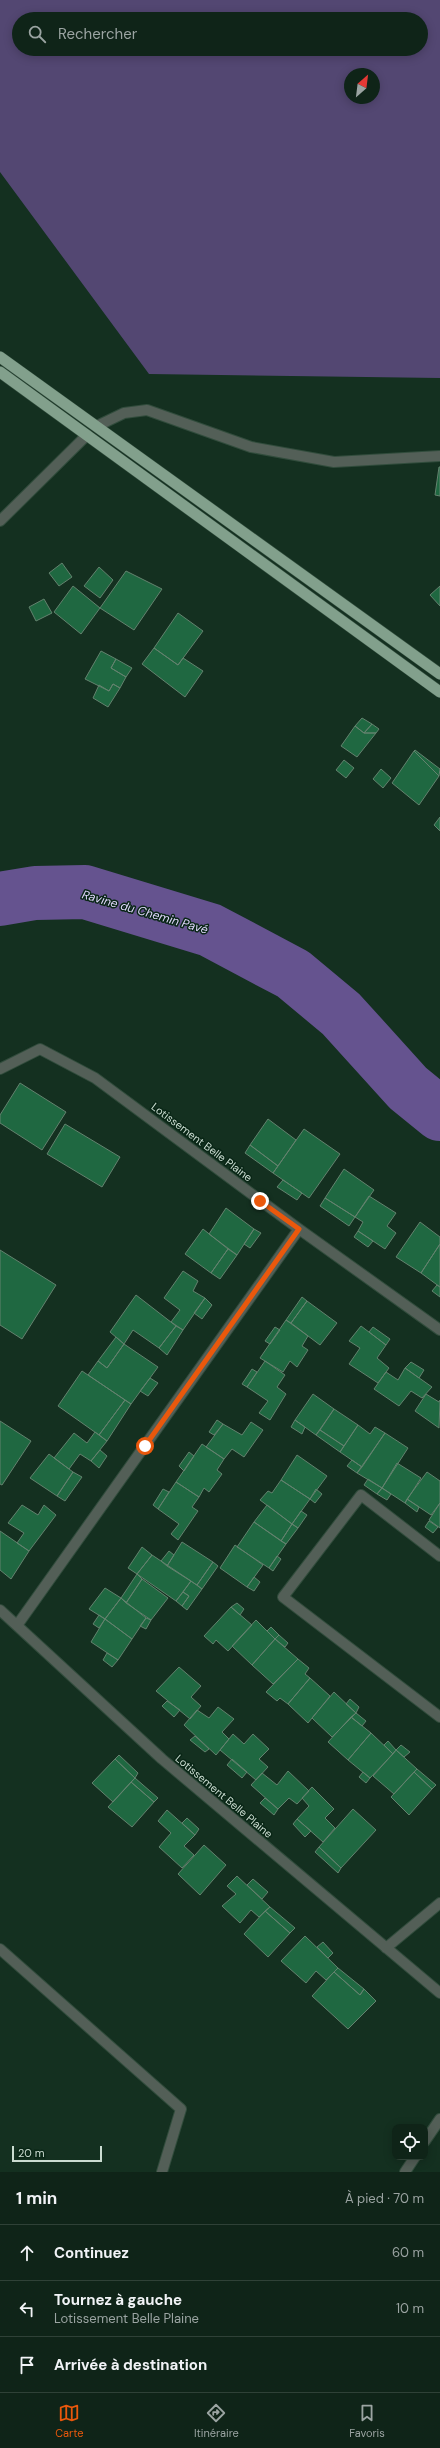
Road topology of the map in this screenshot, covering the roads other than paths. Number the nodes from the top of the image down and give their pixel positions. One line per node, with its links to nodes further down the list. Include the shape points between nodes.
1 (0, 356): 3 (highway)
2 (0, 372): 4 (highway)
3 (97, 426): 5 (street, via 124,413 146,410 251,447 334,462); 7 (highway)
4 (87, 435): 6 (street); 8 (highway)
5 (440, 456)
6 (0, 521)
7 (440, 674)
8 (440, 692)
9 (0, 1069): 10 (street, Lotissement Belle Plaine, via 40,1049 88,1075)
10 (299, 1229): 11 (street, Lotissement Belle Plaine); 14 (street)
11 (440, 1330)
12 (440, 1556): 15 (street, via 361,1495 283,1597)
13 (0, 1610): 14 (street, Lotissement Belle Plaine)
14 (18, 1624): 18 (street, Lotissement Belle Plaine, via 162,1759)
15 (440, 1717)
16 (440, 1903): 18 (street)
17 (0, 1948): 23 (street, via 181,2109)
18 (386, 1948): 19 (street, Lotissement Belle Plaine)
19 (440, 1993)
20 (440, 2119): 21 (street)
21 (428, 2137)
22 (413, 2160): 24 (street)
23 (162, 2172)
24 (405, 2172)

